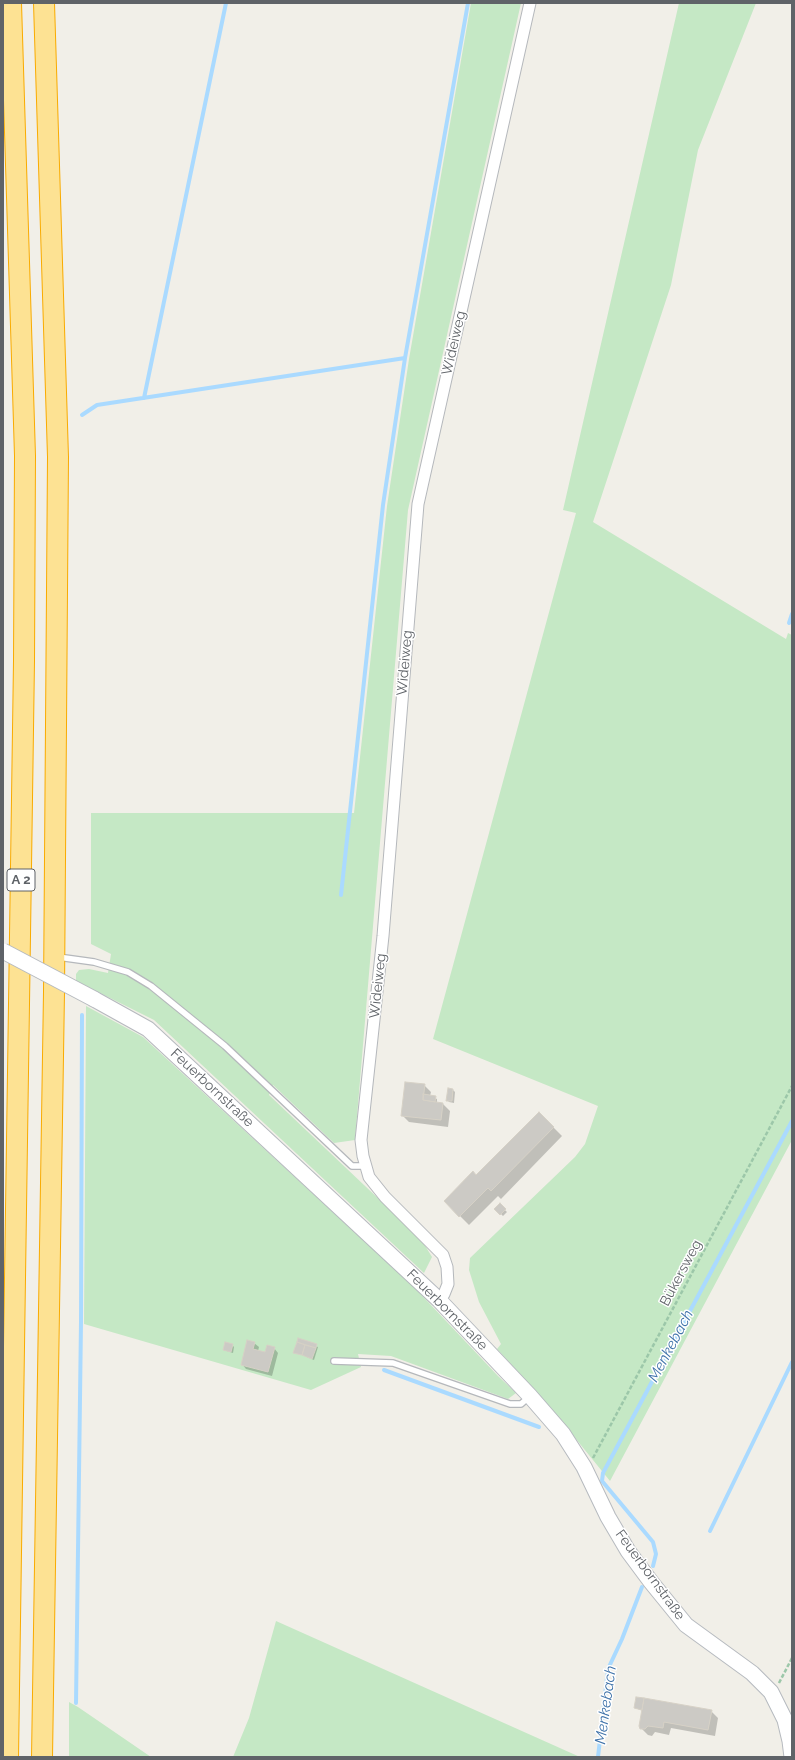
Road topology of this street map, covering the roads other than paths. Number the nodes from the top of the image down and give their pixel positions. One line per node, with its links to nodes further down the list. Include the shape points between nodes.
1 (11, 3): 10 (highway, A 2, via 25,456)
2 (44, 3): 5 (highway, A 2, via 58,457)
3 (530, 3): 6 (street, Wideiweg, via 418,504 383,936 361,1140)
4 (3, 951): 7 (street, Feuerbornstraße, bridge, via 148,1029)
5 (54, 957): 6 (lane, via 94,962 128,972 151,986 225,1046 352,1166); 11 (highway, A 2)
6 (365, 1166): 7 (street, Wideiweg, via 369,1177 385,1197 443,1255 447,1266 448,1284)
7 (439, 1300): 9 (street, Feuerbornstraße)
8 (334, 1361): 9 (lane, via 393,1363 510,1404 521,1404)
9 (530, 1396): 12 (street, Feuerbornstraße, via 563,1434 584,1467 628,1551 686,1625 752,1673 771,1692 785,1720)
10 (8, 1757)
11 (42, 1757)
12 (792, 1757)

